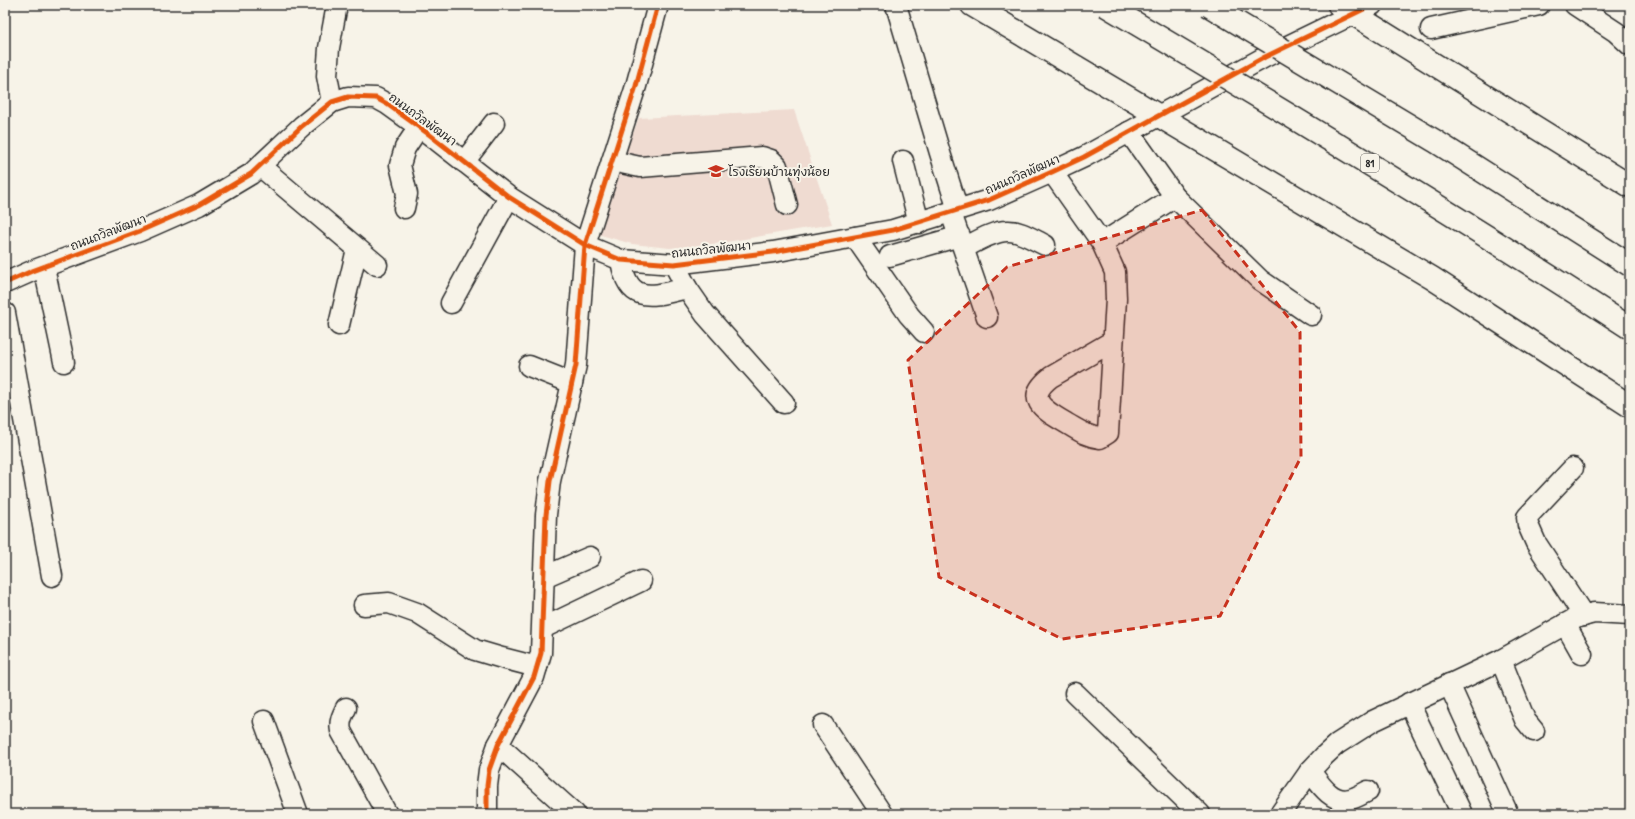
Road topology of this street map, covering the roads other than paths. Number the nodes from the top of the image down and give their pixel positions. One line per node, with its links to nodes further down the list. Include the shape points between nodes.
1 (337, 5): 12 (street, via 327,76)
2 (658, 5): 17 (street)
3 (896, 5): 27 (street, via 940,153)
4 (972, 5): 13 (main road)
5 (1105, 5): 48 (main road, 81, bridge, via 1342,146)
6 (1208, 5): 39 (main road, bridge, via 1435,141)
7 (1539, 5): 10 (street)
8 (1575, 5): 11 (street, via 1616,32)
9 (1354, 7): 13 (street, ถนนถวิลพัฒนา); 22 (main road)
10 (1431, 29)
11 (1630, 45)
12 (332, 102): 15 (street, ถนนถวิลพัฒนา, via 348,97 376,98); 20 (street, ถนนถวิลพัฒนา)
13 (1158, 116): 16 (street, ถนนถวิลพัฒนา); 55 (main road, via 1432,278)
14 (494, 123): 19 (street)
15 (419, 127): 19 (street, ถนนถวิลพัฒนา); 26 (street, via 405,148 400,165 407,194)
16 (1129, 132): 21 (street, ถนนถวิลพัฒนา); 23 (street)
17 (612, 161): 25 (street, via 640,167 762,157 771,160 777,166); 33 (street)
18 (903, 161): 28 (street)
19 (464, 162): 24 (street, ถนนถวิลพัฒนา)
20 (260, 166): 34 (street); 40 (street, ถนนถวิลพัฒนา, via 199,205 140,231)
21 (1052, 172): 27 (street, ถนนถวิลพัฒนา, via 989,200); 31 (street)
22 (1630, 186)
23 (1175, 196): 31 (street); 45 (street, via 1260,280)
24 (509, 197): 33 (street, ถนนถวิลพัฒนา); 43 (street)
25 (787, 205)
26 (404, 208)
27 (954, 212): 28 (street, ถนนถวิลพัฒนา); 30 (street)
28 (919, 222): 29 (street, ถนนถวิลพัฒนา)
29 (855, 237): 37 (street, ถนนถวิลพัฒนา, via 773,252); 49 (street, via 909,315)
30 (962, 242): 32 (street, via 1008,230); 35 (street); 46 (street)
31 (1102, 243): 50 (street, via 1114,272 1116,299)
32 (1045, 245)
33 (585, 246): 36 (street, ถนนถวิลพัฒนา); 53 (street, via 576,365)
34 (357, 249): 38 (street); 47 (street)
35 (890, 256)
36 (621, 260): 37 (street, ถนนถวิลพัฒนา); 42 (street, via 628,284 640,293 652,296)
37 (674, 264): 42 (street)
38 (377, 265)
39 (1630, 265)
40 (44, 267): 41 (street, ถนนถวิลพัฒนา); 51 (street)
41 (5, 283)
42 (687, 288): 54 (street, via 705,314)
43 (451, 303)
44 (5, 313): 58 (street)
45 (1311, 315)
46 (988, 317)
47 (339, 325)
48 (1630, 328)
49 (924, 332)
50 (1113, 341): 50 (street, via 1108,433 1100,438 1090,437 1044,410 1038,399 1038,391 1051,377)
51 (64, 362)
52 (529, 366): 53 (street)
53 (572, 383): 59 (street, via 550,481)
54 (784, 403)
55 (1630, 406)
56 (1573, 468): 63 (street, via 1527,517 1536,543)
57 (590, 557): 59 (street)
58 (52, 576)
59 (544, 577): 65 (street)
60 (641, 581): 65 (street)
61 (364, 605): 68 (street, via 389,603 417,613 475,650)
62 (1630, 615): 63 (street, via 1594,613)
63 (1584, 616): 64 (street)
64 (1565, 624): 66 (street); 67 (street)
65 (543, 628): 68 (street)
66 (1582, 654)
67 (1501, 660): 69 (street); 75 (street, via 1525,720)
68 (537, 667): 76 (street, via 527,693)
69 (1449, 684): 71 (street); 87 (street)
70 (1075, 693): 84 (street)
71 (1409, 703): 77 (street, via 1373,721 1337,744); 86 (street)
72 (346, 708): 80 (street, via 342,716 341,731)
73 (264, 721): 79 (street)
74 (823, 725): 83 (street)
75 (1534, 731)
76 (498, 746): 81 (street, via 486,786); 82 (street)
77 (1310, 771): 78 (street, via 1321,786 1334,797 1350,799); 85 (street)
78 (1368, 791)
79 (298, 814)
80 (387, 814)
81 (487, 814)
82 (575, 814)
83 (882, 814)
84 (1200, 814)
85 (1280, 814)
86 (1462, 814)
87 (1508, 814)

